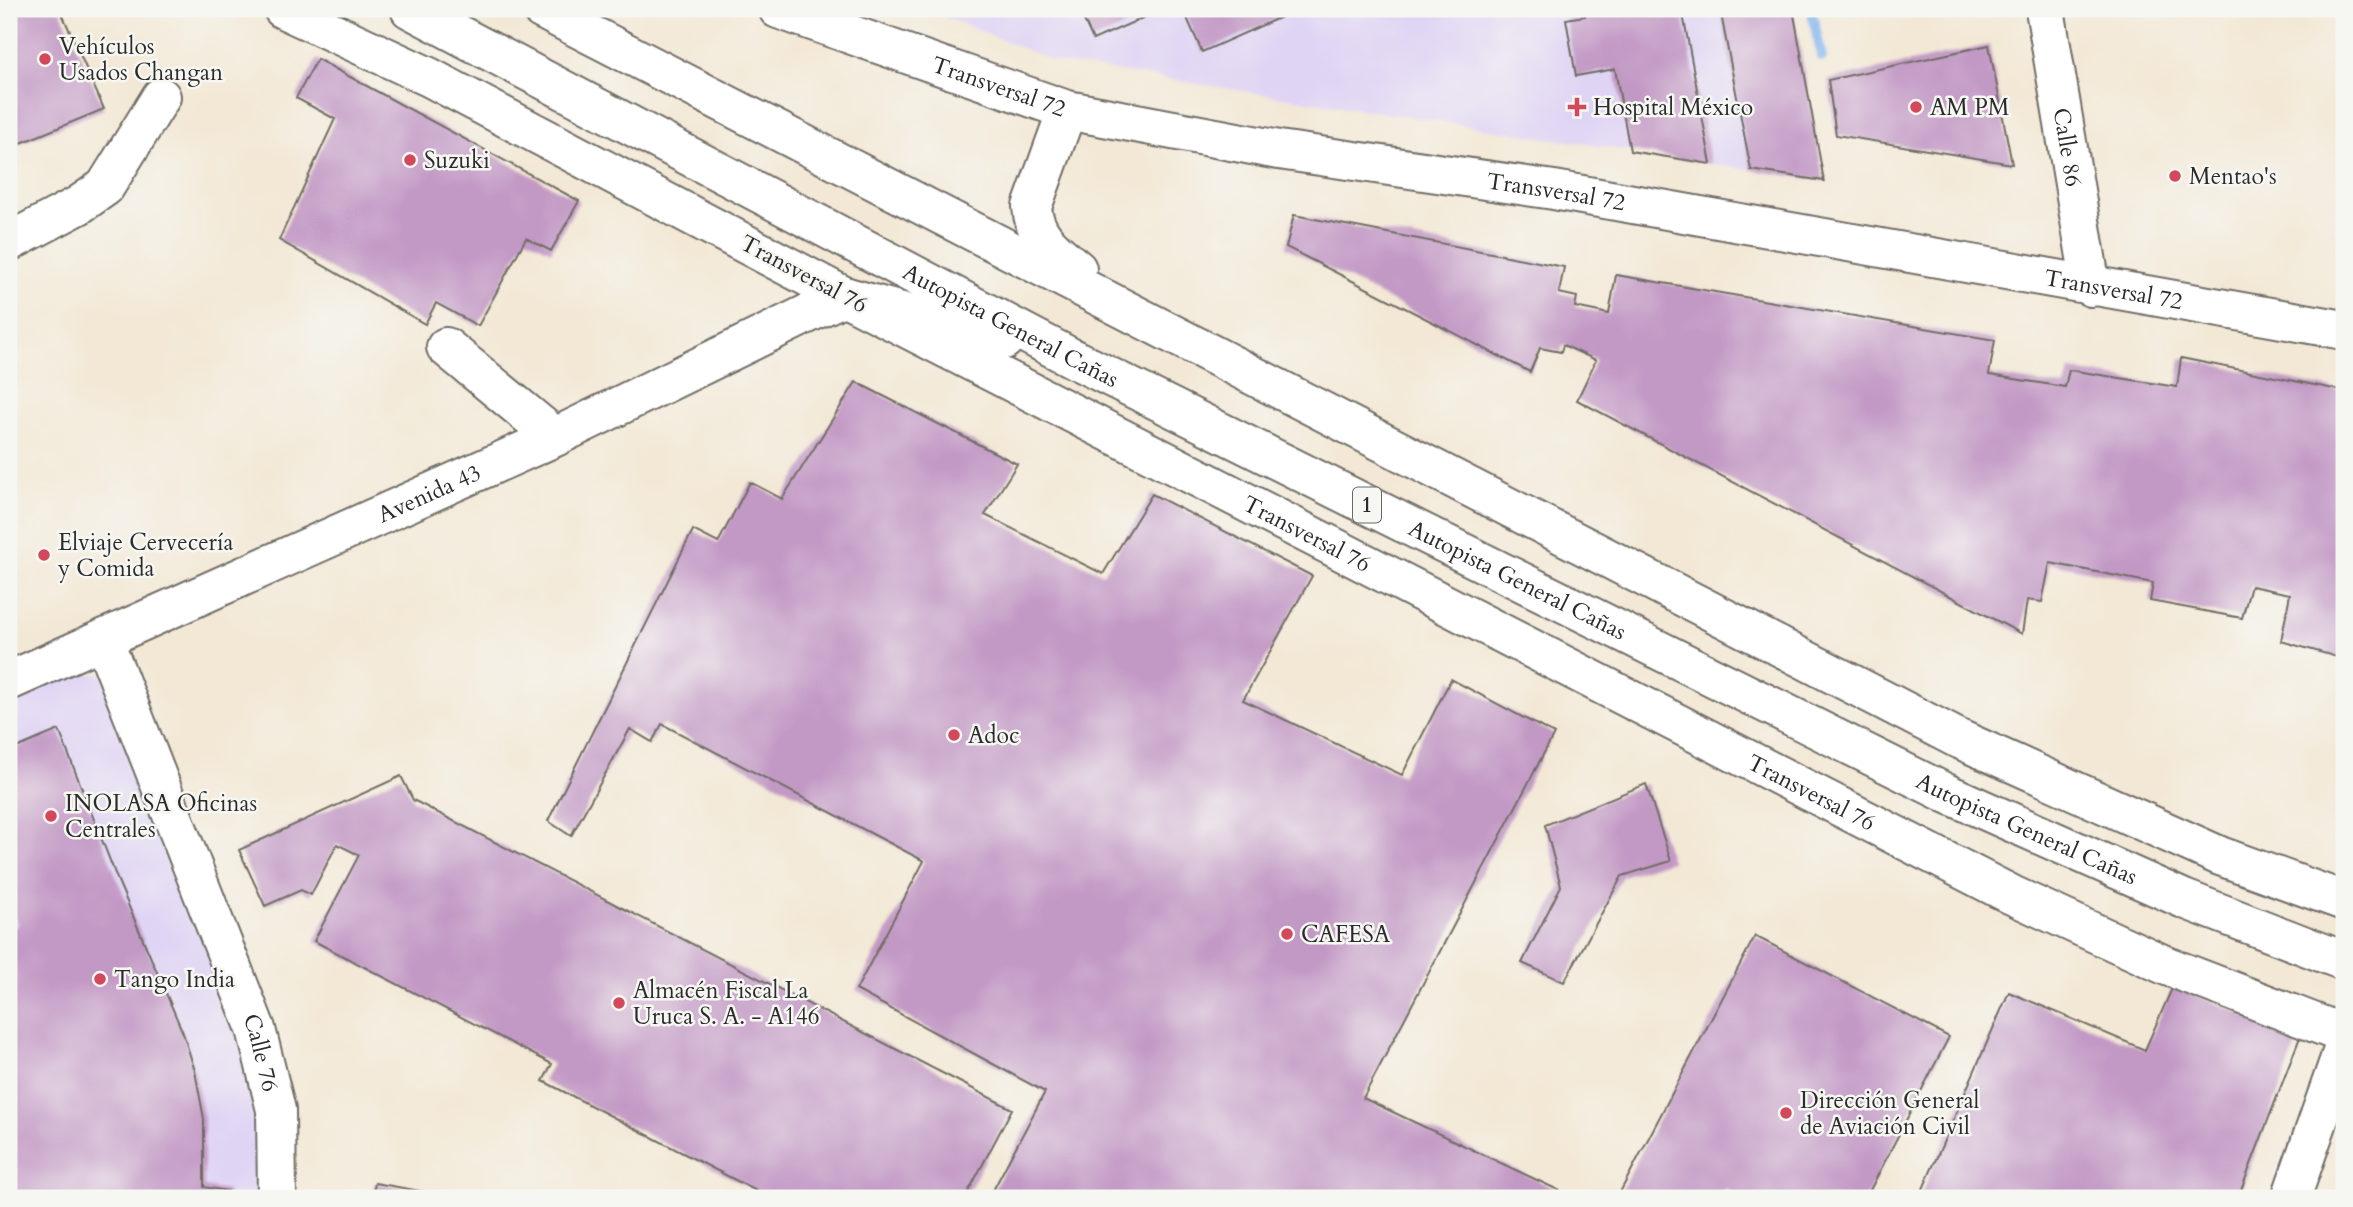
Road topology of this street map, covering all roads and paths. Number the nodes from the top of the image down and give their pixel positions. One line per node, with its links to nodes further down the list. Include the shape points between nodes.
1 (282, 9): 10 (main road, Transversal 76, via 429,77)
2 (410, 9): 14 (main road, Autopista General Cañas / 1)
3 (541, 9): 11 (main road)
4 (778, 9): 7 (main road, Transversal 72)
5 (2045, 9): 9 (main road, Calle 86)
6 (161, 97): 8 (main road, via 105,187)
7 (1067, 110): 9 (main road, Transversal 72, via 1279,150 1567,192); 11 (main road, via 1032,207 1033,223 1053,250)
8 (9, 242)
9 (2091, 286): 12 (main road, Transversal 72)
10 (845, 296): 14 (main road); 15 (main road, Avenida 43); 20 (main road, Transversal 76, via 2012,895 2167,966)
11 (1119, 304): 18 (main road, via 1957,738 2220,856)
12 (2344, 330)
13 (446, 347): 15 (main road)
14 (1074, 359): 19 (main road, Autopista General Cañas / 1, via 1945,793 2184,899)
15 (555, 437): 16 (main road, Avenida 43)
16 (104, 641): 17 (main road, Avenida 43); 22 (main road, Calle 76, via 256,1028 276,1110)
17 (9, 681)
18 (2344, 901)
19 (2344, 961)
20 (2344, 1034)
21 (2344, 1047): 23 (main road)
22 (277, 1198)
23 (2291, 1198)

